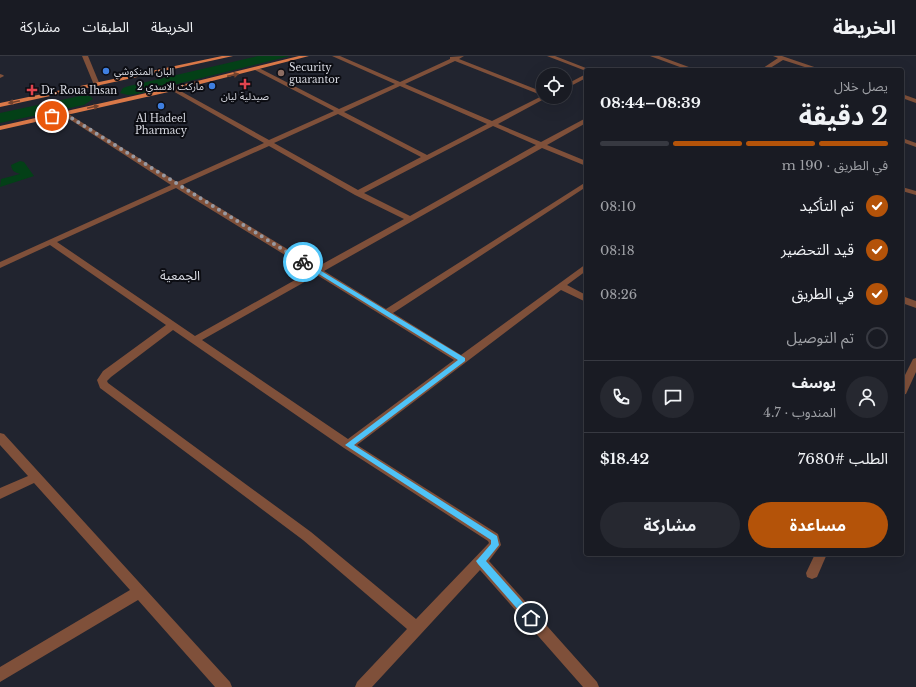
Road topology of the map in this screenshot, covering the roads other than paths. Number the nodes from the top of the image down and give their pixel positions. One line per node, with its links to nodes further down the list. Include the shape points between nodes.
1 (85, 56): 19 (street)
2 (230, 56): 19 (main road)
3 (306, 56): 14 (main road)
4 (335, 56): 18 (street)
5 (550, 56): 15 (street)
6 (653, 56): 9 (street)
7 (454, 57): 18 (street); 21 (street)
8 (779, 57): 12 (street); 13 (street)
9 (682, 66): 10 (street); 11 (street)
10 (678, 68)
11 (688, 68)
12 (765, 68)
13 (814, 68)
14 (257, 69): 20 (main road, one-way to 14); 26 (street)
15 (584, 69)
16 (584, 77): 17 (street)
17 (572, 83)
18 (399, 84): 26 (street); 29 (street)
19 (97, 85): 25 (main road, one-way to 25)
20 (173, 89): 27 (main road, one-way to 20); 32 (street)
21 (536, 93)
22 (904, 97): 24 (street)
23 (536, 100): 29 (street)
24 (916, 101)
25 (0, 105)
26 (338, 112): 32 (street); 35 (street)
27 (65, 114): 30 (main road); 37 (street)
28 (584, 121): 33 (street)
29 (491, 123): 33 (street); 35 (street)
30 (0, 128)
31 (904, 141): 34 (street)
32 (268, 143): 37 (street); 40 (street)
33 (541, 145): 36 (street); 42 (street)
34 (916, 145)
35 (426, 157): 40 (street)
36 (584, 163)
37 (177, 184): 43 (street); 46 (street)
38 (584, 185): 51 (street)
39 (904, 189): 41 (street)
40 (358, 193): 42 (street)
41 (916, 193)
42 (410, 219): 46 (street)
43 (51, 242): 44 (street); 52 (street)
44 (0, 265)
45 (584, 269): 47 (street)
46 (318, 271): 51 (street); 53 (street)
47 (561, 286): 48 (street); 54 (street)
48 (584, 298)
49 (904, 300): 50 (street)
50 (916, 305)
51 (387, 313): 54 (street)
52 (173, 325): 53 (street); 65 (street, via 107,374 102,380 104,385 307,536)
53 (195, 340): 58 (street)
54 (462, 360): 58 (street)
55 (916, 362): 56 (street)
56 (905, 378)
57 (0, 437): 59 (street)
58 (348, 445): 62 (street, via 494,538 495,545)
59 (36, 477): 60 (street); 64 (street)
60 (0, 494)
61 (820, 556): 63 (street)
62 (480, 561): 65 (street); 69 (street)
63 (812, 573)
64 (139, 592): 66 (street); 67 (street)
65 (417, 629): 68 (street)
66 (0, 675)
67 (225, 687)
68 (362, 687)
69 (592, 687)

